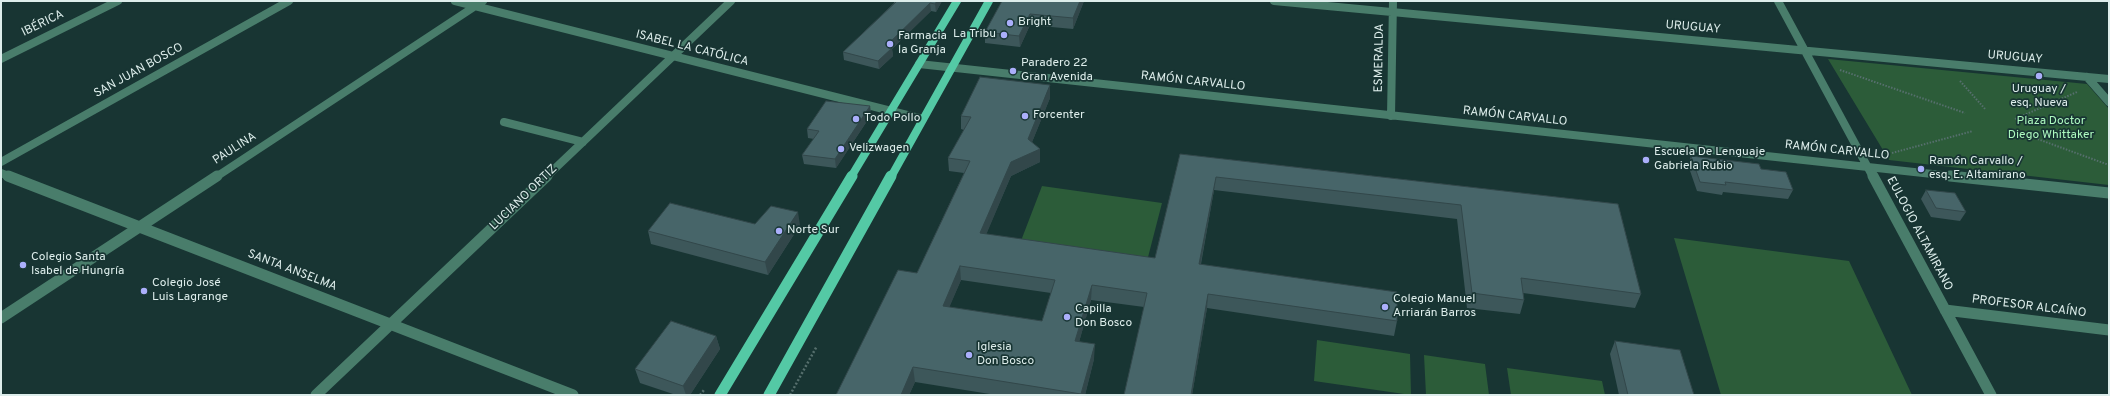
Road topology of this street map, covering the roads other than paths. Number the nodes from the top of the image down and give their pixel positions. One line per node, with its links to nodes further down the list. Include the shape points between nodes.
1 (118, 1): 14 (street, IBÉRICA)
2 (289, 1): 25 (street, SAN JUAN BOSCO)
3 (455, 1): 10 (street, ISABEL LA CATÓLICA)
4 (731, 1): 13 (street, LUCIANO ORTIZ)
5 (957, 1): 15 (main road)
6 (989, 1): 16 (main road)
7 (1274, 1): 11 (street, URUGUAY)
8 (1393, 1): 11 (street, ESMERALDA)
9 (1778, 1): 12 (street, EULOGIO ALTAMIRANO)
10 (479, 4): 13 (street, ISABEL LA CATÓLICA); 29 (street, PAULINA)
11 (1393, 12): 12 (street, URUGUAY); 21 (street, ESMERALDA)
12 (1805, 51): 17 (street, URUGUAY); 26 (street, EULOGIO ALTAMIRANO)
13 (673, 57): 20 (street, ISABEL LA CATÓLICA); 24 (street, LUCIANO ORTIZ)
14 (1, 58)
15 (919, 64): 16 (street, RAMÓN CARVALLO); 20 (main road)
16 (951, 69): 21 (street, RAMÓN CARVALLO); 22 (main road)
17 (2087, 77): 18 (street, URUGUAY); 19 (street)
18 (2109, 79)
19 (2109, 102)
20 (890, 112): 22 (street, ISABEL LA CATÓLICA); 36 (main road)
21 (1391, 116): 26 (street, RAMÓN CARVALLO)
22 (923, 119): 37 (main road)
23 (504, 122): 24 (street)
24 (583, 142): 32 (street, LUCIANO ORTIZ)
25 (1, 162)
26 (1866, 164): 28 (street, RAMÓN CARVALLO); 30 (street, EULOGIO ALTAMIRANO)
27 (1, 173): 29 (street, SANTA ANSELMA)
28 (2109, 193)
29 (140, 226): 31 (street, PAULINA); 32 (street, SANTA ANSELMA)
30 (1945, 310): 33 (street, PROFESOR ALCAÍNO); 38 (street, EULOGIO ALTAMIRANO)
31 (1, 318)
32 (392, 324): 34 (street, LUCIANO ORTIZ); 35 (street, SANTA ANSELMA)
33 (2109, 330)
34 (316, 395)
35 (573, 395)
36 (720, 395)
37 (769, 395)
38 (1991, 395)

